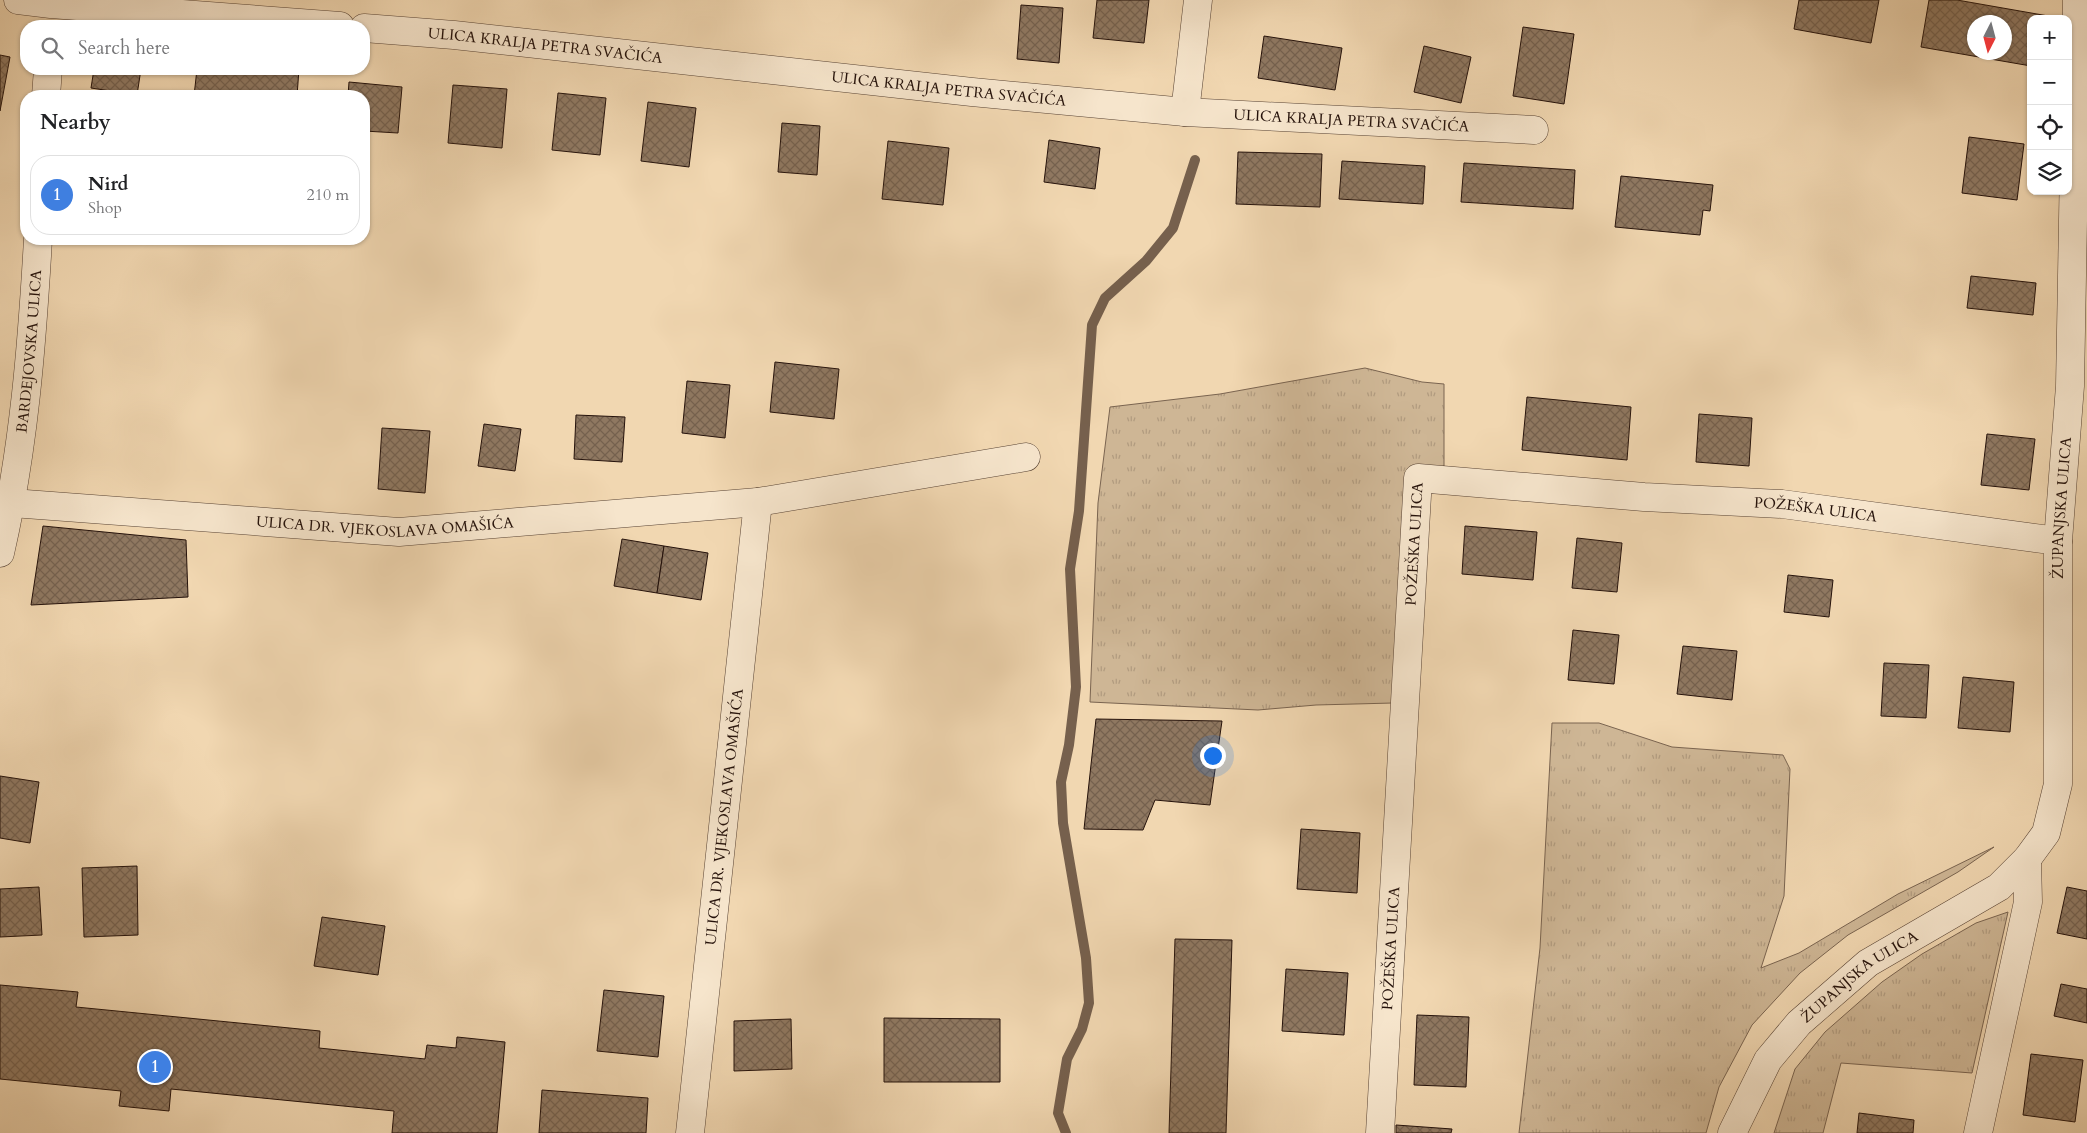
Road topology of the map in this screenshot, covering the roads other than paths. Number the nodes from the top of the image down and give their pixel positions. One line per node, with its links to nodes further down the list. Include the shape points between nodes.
1 (18, 0): 4 (street)
2 (1198, 0): 9 (street)
3 (2077, 0): 12 (street, ŽUPANJSKA ULICA)
4 (51, 15): 5 (street)
5 (182, 20)
6 (370, 28): 9 (street, ULICA KRALJA PETRA SVAČIĆA)
7 (48, 75): 8 (street)
8 (46, 90)
9 (1185, 112): 10 (street, ULICA KRALJA PETRA SVAČIĆA)
10 (1534, 130)
11 (38, 245): 15 (street, BARDEJOVSKA ULICA, via 31,362)
12 (2079, 388): 16 (street, ŽUPANJSKA ULICA)
13 (1026, 457): 14 (street, ULICA DR. VJEKOSLAVA OMAŠIĆA)
14 (758, 502): 15 (street, ULICA DR. VJEKOSLAVA OMAŠIĆA, via 399,532); 19 (street, ULICA DR. VJEKOSLAVA OMAŠIĆA)
15 (12, 503): 17 (street, BARDEJOVSKA ULICA)
16 (2058, 542): 18 (street, ŽUPANJSKA ULICA, via 2058,784 2046,833); 20 (street, POŽEŠKA ULICA, via 1782,504 1644,497 1418,478)
17 (0, 553)
18 (2027, 859): 21 (street, ŽUPANJSKA ULICA, via 1999,887 1868,962 1799,1022 1768,1060); 22 (street, via 2028,902)
19 (690, 1133)
20 (1380, 1133)
21 (1732, 1133)
22 (1978, 1133)

